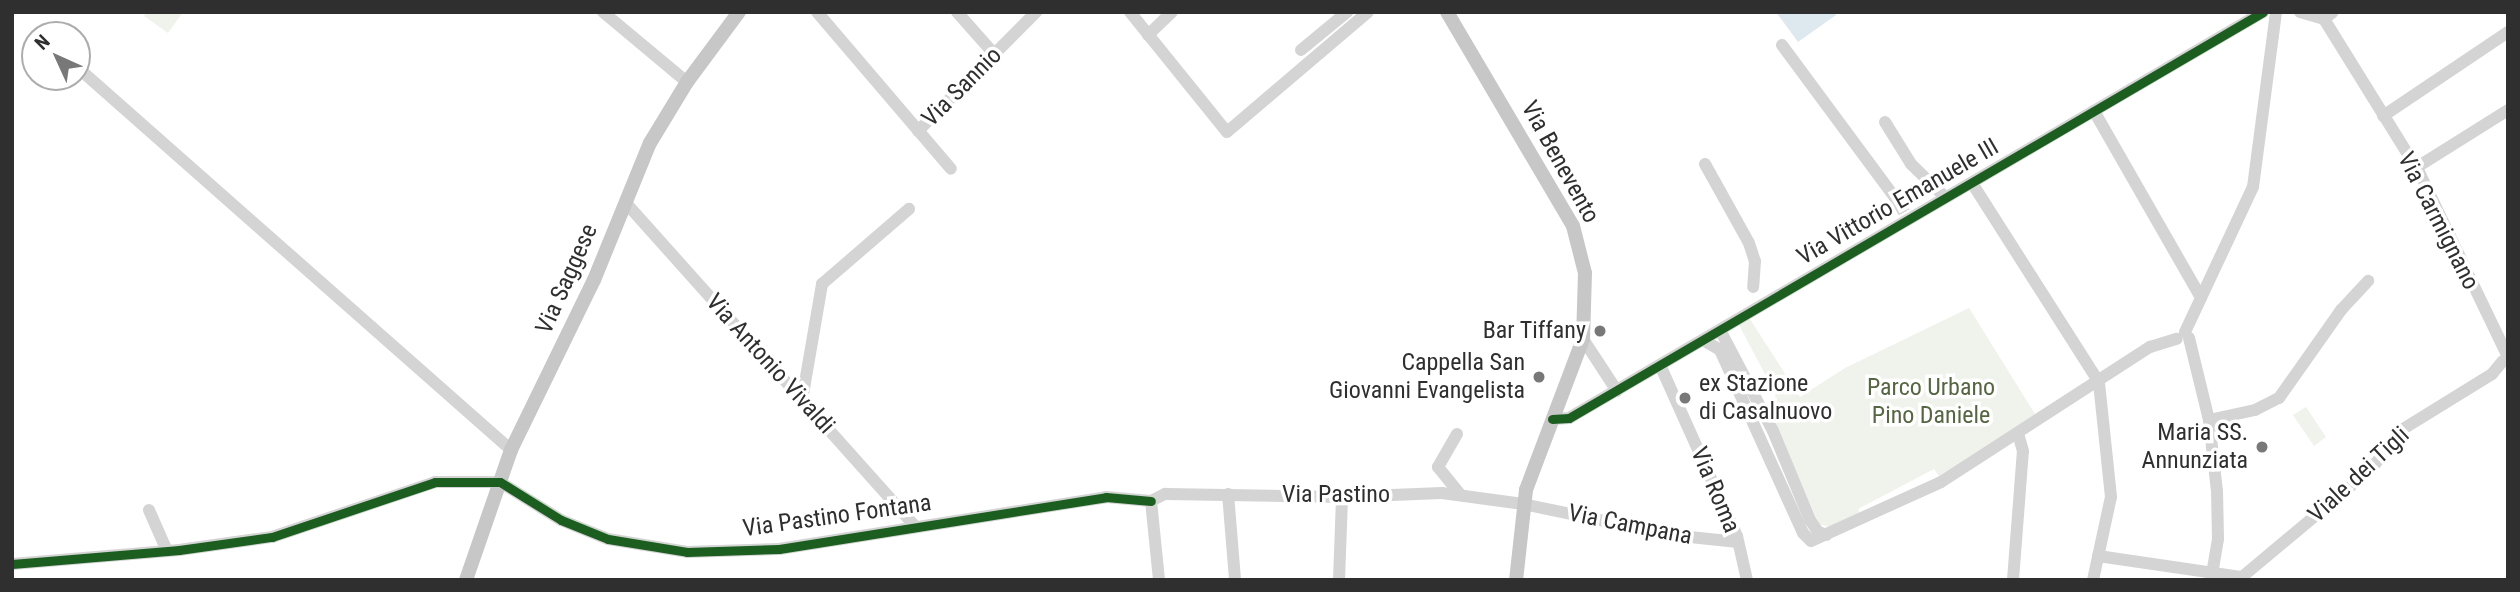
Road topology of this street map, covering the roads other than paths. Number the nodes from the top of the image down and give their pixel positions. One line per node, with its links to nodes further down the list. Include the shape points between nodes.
1 (603, 12): 21 (street)
2 (739, 12): 21 (main road, Via Saggese)
3 (817, 12): 26 (street)
4 (957, 12): 19 (street)
5 (1036, 12): 19 (street, Via Sannio)
6 (1130, 12): 16 (street)
7 (1172, 12): 16 (street)
8 (1347, 12): 18 (street)
9 (1368, 12): 16 (street, via 1227,132)
10 (1447, 12): 40 (main road, Via Benevento, via 1573,226 1585,273)
11 (2263, 12): 23 (street, Via Vittorio Emanuele III)
12 (2276, 12): 37 (street, via 2253,187)
13 (2300, 12): 14 (street)
14 (2329, 16): 24 (street, Via Carmignano)
15 (2508, 32): 24 (street)
16 (1148, 35)
17 (1782, 45): 32 (street)
18 (1301, 50)
19 (995, 55): 26 (street, Via Sannio)
20 (91, 79): 51 (street)
21 (687, 82): 33 (main road, Via Saggese, via 650,143)
22 (2508, 110): 29 (street)
23 (2094, 111): 30 (street, Via Vittorio Emanuele III); 37 (street)
24 (2383, 116): 29 (street, Via Carmignano)
25 (1885, 122): 31 (street, via 1911,164)
26 (918, 131): 28 (street)
27 (1705, 164): 36 (street, via 1749,243 1755,261)
28 (951, 169)
29 (2414, 169): 42 (street, Via Carmignano)
30 (1972, 183): 31 (street, Via Vittorio Emanuele III); 44 (street)
31 (1945, 197): 38 (street, Via Vittorio Emanuele III, via 1762,301)
32 (1898, 202)
33 (626, 203): 46 (street, Via Antonio Vivaldi); 51 (main road, Via Saggese, via 594,281)
34 (909, 209): 46 (street, via 822,284)
35 (2368, 281): 48 (street, via 2341,310 2279,398 2255,410)
36 (1754, 287)
37 (2201, 298): 39 (street)
38 (1720, 330): 41 (street, Via Vittorio Emanuele III); 60 (street, via 1773,431 1810,520 1818,533)
39 (2184, 336): 44 (street, via 2150,347); 48 (street)
40 (1583, 339): 45 (street); 47 (main road, Via Benevento)
41 (1703, 340): 43 (street, Via Vittorio Emanuele III); 60 (street, via 1720,350 1803,533 1811,541)
42 (2506, 357): 65 (street, Viale dei Tigli, via 2492,374 2403,429 2371,469 2261,563 2242,577)
43 (1660, 365): 45 (street, Via Vittorio Emanuele III); 61 (street, Via Roma)
44 (2099, 382): 49 (street); 63 (street, via 2110,497)
45 (1616, 391): 47 (street, Via Vittorio Emanuele III, via 1569,418)
46 (802, 400): 59 (street, Via Antonio Vivaldi)
47 (1552, 419): 57 (main road, Via Benevento)
48 (2208, 420): 65 (street, via 2218,539)
49 (2018, 433): 60 (street, via 1941,482); 72 (street, via 2023,451)
50 (1457, 434): 54 (street, via 1438,467)
51 (511, 450): 52 (main road, Via Saggese)
52 (500, 482): 59 (street, Via Pastino Fontana, via 561,520 608,539 687,551 779,549); 62 (street, via 435,482 316,526); 66 (main road, Via Saggese)
53 (1228, 494): 55 (street, Via Pastino); 56 (street, Via Pastino, via 1165,494); 68 (street)
54 (1461, 495): 55 (street, Via Pastino); 57 (street, Via Pastino)
55 (1342, 497): 69 (street)
56 (1151, 501): 59 (street, Via Pastino Fontana, via 1106,497); 67 (street)
57 (1523, 504): 61 (street, Via Campana, via 1671,535); 70 (main road, Via Benevento)
58 (149, 510): 62 (street)
59 (914, 525)
60 (1827, 535)
61 (1738, 542): 71 (street, Via Roma)
62 (167, 551): 64 (street)
63 (2098, 556): 65 (street, Viale dei Tigli); 73 (street)
64 (12, 564)
65 (2211, 578)
66 (466, 580)
67 (1159, 580)
68 (1235, 580)
69 (1339, 580)
70 (1516, 580)
71 (1747, 580)
72 (2013, 580)
73 (2093, 580)

